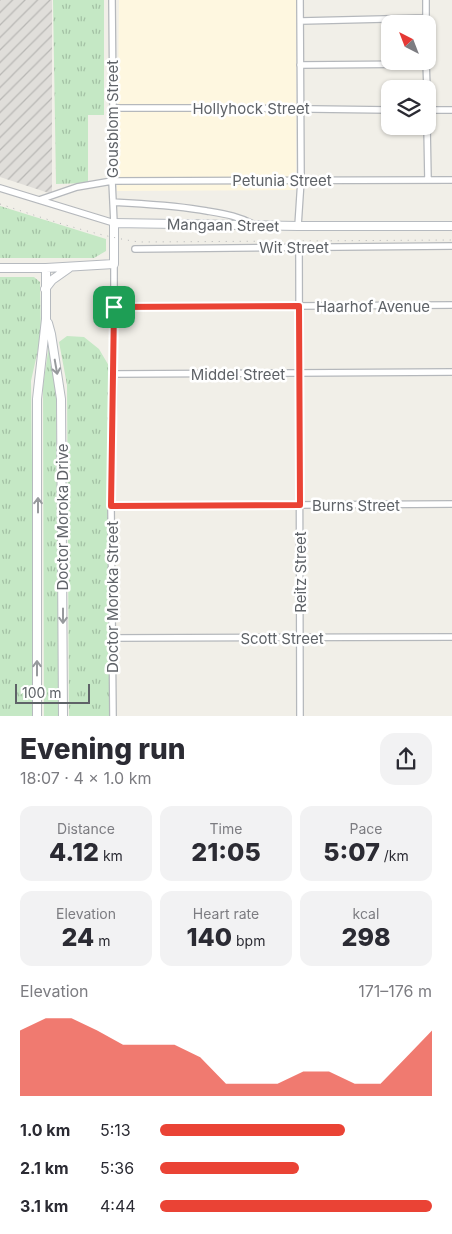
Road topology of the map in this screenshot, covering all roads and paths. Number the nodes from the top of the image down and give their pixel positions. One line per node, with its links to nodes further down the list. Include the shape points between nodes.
1 (112, 0): 9 (street, Gousblom Street)
2 (300, 0): 5 (street)
3 (426, 0): 4 (street)
4 (426, 15)
5 (301, 20): 6 (street); 8 (street)
6 (381, 21)
7 (381, 63): 8 (street)
8 (300, 65): 10 (street)
9 (113, 108): 10 (street, Hollyhock Street); 18 (street, Gousblom Street)
10 (301, 108): 11 (street, Hollyhock Street); 15 (street)
11 (381, 110)
12 (436, 110): 13 (street)
13 (452, 110)
14 (427, 135): 16 (street)
15 (300, 180): 16 (street, Petunia Street); 18 (street, Petunia Street); 24 (street)
16 (428, 180): 17 (street, Petunia Street)
17 (452, 180)
18 (112, 181): 20 (street, Petunia Street, via 78,187); 21 (street, Gousblom Street)
19 (0, 188): 20 (street, Mangaan Street)
20 (39, 200): 22 (street, Mangaan Street)
21 (113, 202): 22 (street, Gousblom Street); 23 (street, via 180,206 235,215)
22 (114, 223): 23 (street, Mangaan Street); 26 (street, Gousblom Street)
23 (256, 226): 24 (street, Mangaan Street)
24 (298, 226): 25 (street, Mangaan Street)
25 (452, 226)
26 (114, 238): 30 (street, Doctor Moroka Street)
27 (299, 246): 28 (street, Wit Street); 29 (street, Wit Street); 36 (street, Reitz Street)
28 (452, 246)
29 (135, 248)
30 (114, 264): 31 (street); 37 (street, Doctor Moroka Street)
31 (71, 267): 33 (street); 34 (street, via 56,276)
32 (0, 268): 33 (street)
33 (46, 268): 34 (street, Doctor Moroka Drive)
34 (45, 289): 38 (street, Doctor Moroka Drive)
35 (452, 305): 36 (street, Haarhof Avenue)
36 (299, 306): 37 (street, Haarhof Avenue); 41 (street, Reitz Street)
37 (114, 307): 40 (street, Doctor Moroka Street)
38 (46, 319): 48 (street, Doctor Moroka Drive, one-way to 38, via 37,399); 49 (street, Doctor Moroka Drive, one-way to 49, via 61,399)
39 (452, 372): 41 (street, Middel Street)
40 (114, 374): 41 (street, Middel Street); 44 (street, Doctor Moroka Street)
41 (299, 374): 43 (street, Reitz Street)
42 (452, 504): 43 (street, Burns Street)
43 (300, 505): 44 (street, Burns Street); 47 (street, Reitz Street)
44 (111, 506): 46 (street, Doctor Moroka Street)
45 (452, 637): 47 (street, Scott Street)
46 (112, 638): 47 (street, Scott Street); 50 (street, Doctor Moroka Street)
47 (300, 638): 51 (street, Reitz Street)
48 (37, 716)
49 (62, 716)
50 (113, 716)
51 (300, 716)

